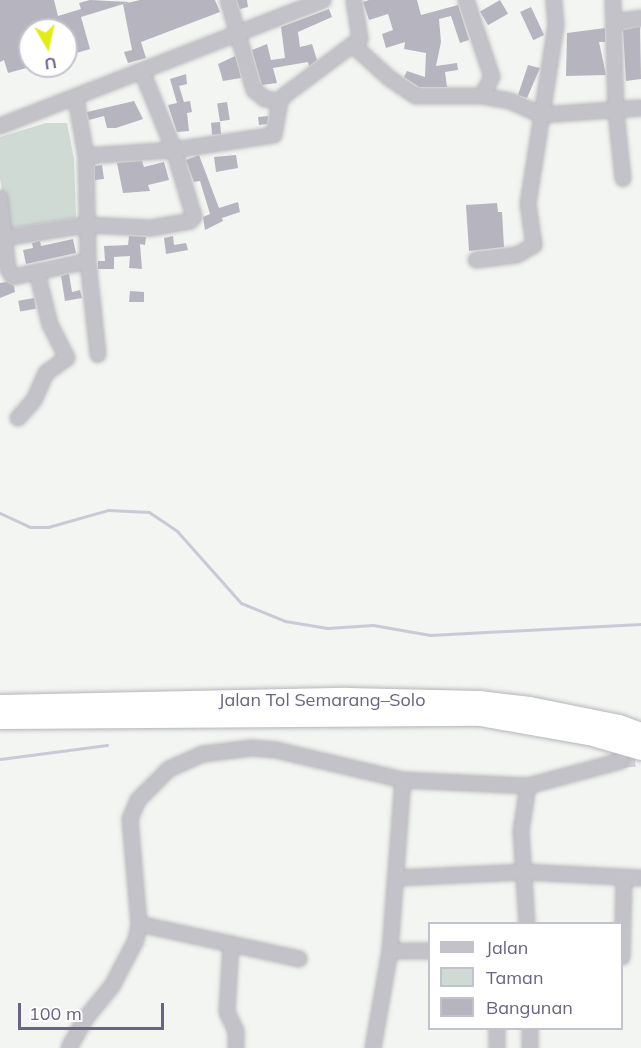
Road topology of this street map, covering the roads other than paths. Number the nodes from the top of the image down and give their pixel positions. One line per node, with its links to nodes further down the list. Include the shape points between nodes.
1 (228, 0): 9 (street)
2 (323, 0): 9 (street)
3 (354, 0): 10 (street, via 361,31)
4 (466, 0): 12 (street, via 492,77)
5 (554, 0): 17 (street, via 556,25)
6 (614, 0): 8 (street)
7 (641, 18): 8 (street)
8 (614, 22): 16 (street)
9 (236, 34): 11 (street); 14 (street, via 254,90 265,99)
10 (354, 46): 12 (street, via 407,93 432,98); 14 (street, via 295,86)
11 (142, 71): 13 (street); 19 (street)
12 (482, 96): 17 (street, via 510,101)
13 (76, 99): 18 (street); 20 (street)
14 (280, 101): 19 (street, via 274,135)
15 (641, 108): 16 (street)
16 (616, 112): 17 (street); 21 (street)
17 (541, 115): 25 (street, via 528,204 534,245 517,255)
18 (0, 126)
19 (174, 150): 20 (street); 23 (street, via 194,212 190,221 151,228)
20 (86, 156): 23 (street)
21 (623, 179)
22 (0, 198): 24 (street)
23 (86, 225): 24 (street); 26 (street)
24 (4, 237): 27 (street, via 10,274 13,277)
25 (476, 260)
26 (88, 261): 27 (street); 28 (street)
27 (37, 272): 29 (street, via 50,325 68,358 46,373 34,400)
28 (98, 354)
29 (18, 418)
30 (0, 705): 32 (highway, Jalan Tol Semarang–Solo, via 347,698 479,701 530,707)
31 (0, 719): 33 (highway, Jalan Tol Semarang–Solo, via 480,716 589,735)
32 (641, 733)
33 (641, 750)
34 (621, 761): 36 (street)
35 (403, 780): 36 (street); 38 (street); 43 (street, via 276,750 221,751 182,760 138,800 130,819)
36 (528, 786): 37 (street, via 521,831)
37 (524, 872): 38 (street); 39 (street); 41 (street)
38 (397, 878): 45 (street)
39 (624, 878): 40 (street); 42 (street)
40 (641, 878)
41 (527, 922)
42 (622, 922)
43 (139, 924): 44 (street); 50 (street, via 131,952)
44 (231, 944): 47 (street); 51 (street, via 227,1012 236,1031)
45 (390, 951): 46 (street); 52 (street)
46 (428, 951)
47 (299, 959)
48 (497, 1030): 53 (street)
49 (530, 1030): 54 (street)
50 (69, 1048)
51 (236, 1048)
52 (373, 1048)
53 (496, 1048)
54 (530, 1048)

